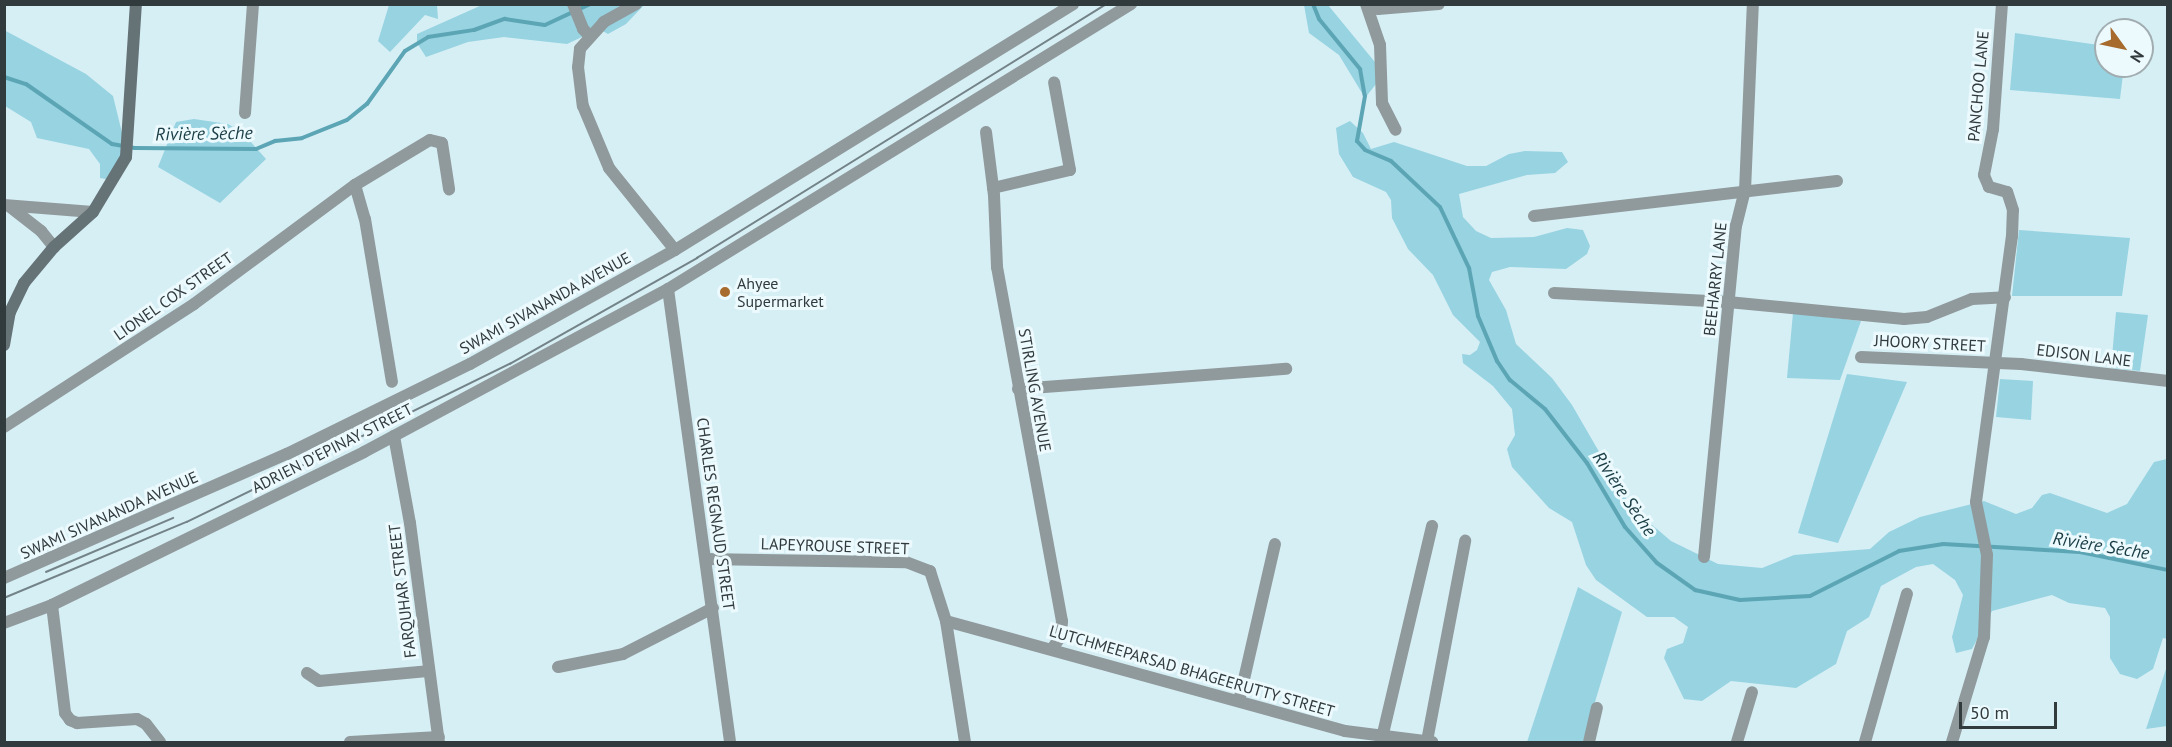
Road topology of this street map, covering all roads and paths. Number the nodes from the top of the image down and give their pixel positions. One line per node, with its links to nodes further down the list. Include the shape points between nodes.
1 (136, 4): 22 (main road, via 126,157)
2 (253, 4): 13 (street)
3 (573, 4): 11 (street)
4 (636, 4): 11 (street)
5 (1073, 4): 25 (street, SWAMI SIVANANDA AVENUE)
6 (1131, 4): 26 (street, ADRIEN D'EPINAY STREET)
7 (1366, 4): 8 (street, via 1378,9); 14 (street, via 1380,45 1382,103)
8 (1439, 4)
9 (1753, 4): 20 (street, BEEHARRY LANE)
10 (2002, 4): 28 (street, PANCHOO LANE, via 1993,129 1984,175 1989,187 2007,192 2013,210)
11 (586, 32): 25 (street, via 578,67 584,106 596,143 609,168)
12 (1054, 82): 18 (street, via 1070,170)
13 (245, 113)
14 (1396, 130)
15 (986, 132): 18 (street, STIRLING AVENUE)
16 (1837, 181): 20 (street)
17 (355, 185): 19 (street, LIONEL COX STREET, via 435,138 442,143); 35 (street, via 365,219); 37 (street, LIONEL COX STREET, via 194,304)
18 (993, 188): 36 (street, STIRLING AVENUE, via 997,267)
19 (449, 189)
20 (1745, 191): 23 (street); 29 (street, BEEHARRY LANE, via 1736,226)
21 (6, 205): 22 (street); 24 (street, via 41,231)
22 (93, 212): 24 (main road)
23 (1534, 216)
24 (54, 247): 30 (main road, via 19,293 10,312)
25 (675, 250): 44 (street, SWAMI SIVANANDA AVENUE, via 396,402)
26 (668, 289): 38 (street, ADRIEN D'EPINAY STREET); 43 (street, CHARLES REGNAUD STREET)
27 (1554, 293): 29 (street)
28 (2005, 297): 29 (street, via 1972,299 1927,317 1904,319); 32 (street)
29 (1728, 302): 42 (street, BEEHARRY LANE)
30 (4, 345)
31 (1861, 357): 32 (street, JHOORY STREET)
32 (1996, 363): 34 (street, EDISON LANE); 67 (street, via 1976,502 1987,555 1984,637)
33 (1286, 369): 36 (street)
34 (2168, 381)
35 (392, 382)
36 (1018, 389): 50 (street, STIRLING AVENUE, via 1062,621 1061,636)
37 (4, 427)
38 (394, 436): 46 (street, ADRIEN D'EPINAY STREET); 52 (street, FARQUHAR STREET, via 410,523)
39 (1432, 526): 58 (street)
40 (1465, 541): 63 (street)
41 (1275, 544): 55 (street)
42 (1704, 557)
43 (706, 559): 47 (street, CHARLES REGNAUD STREET); 48 (street, LAPEYROUSE STREET, via 906,562 930,572)
44 (4, 578)
45 (1907, 594): 66 (street)
46 (52, 605): 49 (street, ADRIEN D'EPINAY STREET); 59 (street, via 65,713 70,720 77,723 137,719)
47 (713, 609): 51 (street, via 623,654); 61 (street, CHARLES REGNAUD STREET)
48 (945, 621): 50 (street, LUTCHMEEPARSAD BHAGEERUTTY STREET); 62 (street, LAPEYROUSE STREET)
49 (4, 623)
50 (1052, 649): 55 (street, LUTCHMEEPARSAD BHAGEERUTTY STREET)
51 (558, 667)
52 (428, 671): 53 (street, via 319,681); 57 (street, FARQUHAR STREET)
53 (307, 673)
54 (1752, 692): 65 (street)
55 (1239, 701): 58 (street, LUTCHMEEPARSAD BHAGEERUTTY STREET)
56 (1597, 708): 64 (street)
57 (439, 740): 60 (street)
58 (1381, 740): 63 (street, LUTCHMEEPARSAD BHAGEERUTTY STREET)
59 (160, 742)
60 (350, 742)
61 (730, 742)
62 (965, 742)
63 (1429, 742)
64 (1589, 742)
65 (1737, 742)
66 (1866, 742)
67 (1952, 742)

